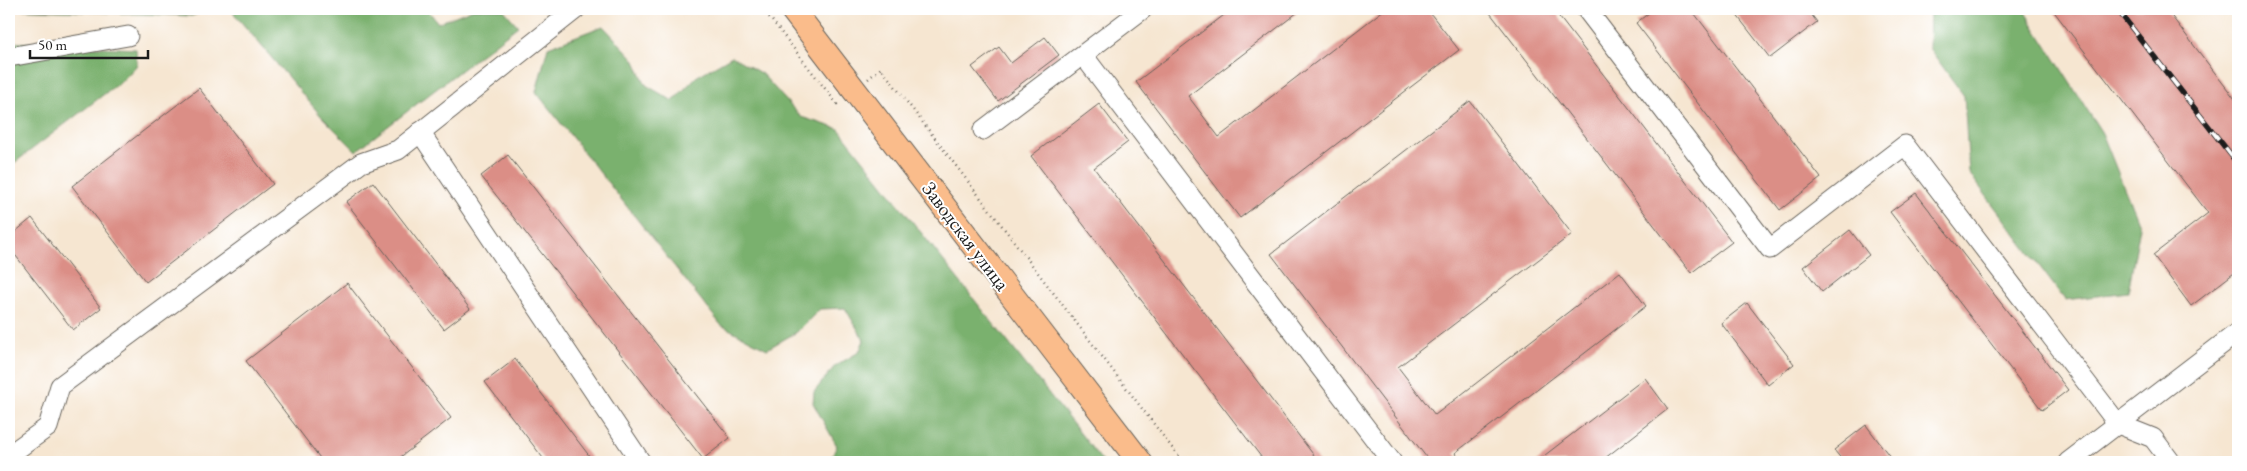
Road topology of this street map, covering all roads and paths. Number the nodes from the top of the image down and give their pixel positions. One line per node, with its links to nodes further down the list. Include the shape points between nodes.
1 (576, 9): 11 (lane)
2 (763, 9): 9 (path, via 836,104)
3 (792, 9): 9 (main road, Заводская улица)
4 (1143, 9): 7 (lane)
5 (1586, 9): 13 (lane, via 1770,249 1905,145)
6 (128, 36): 8 (lane)
7 (1083, 55): 10 (lane); 18 (lane)
8 (9, 57)
9 (854, 90): 16 (main road, Заводская улица); 17 (path, via 881,68)
10 (983, 130)
11 (420, 132): 14 (lane, via 398,150 362,163 60,386 48,426); 15 (lane)
12 (2238, 332): 13 (lane)
13 (2118, 424): 19 (lane); 20 (lane, via 2153,438)
14 (9, 455)
15 (640, 462)
16 (1140, 462)
17 (1183, 462)
18 (1392, 462)
19 (2068, 462)
20 (2171, 462)

